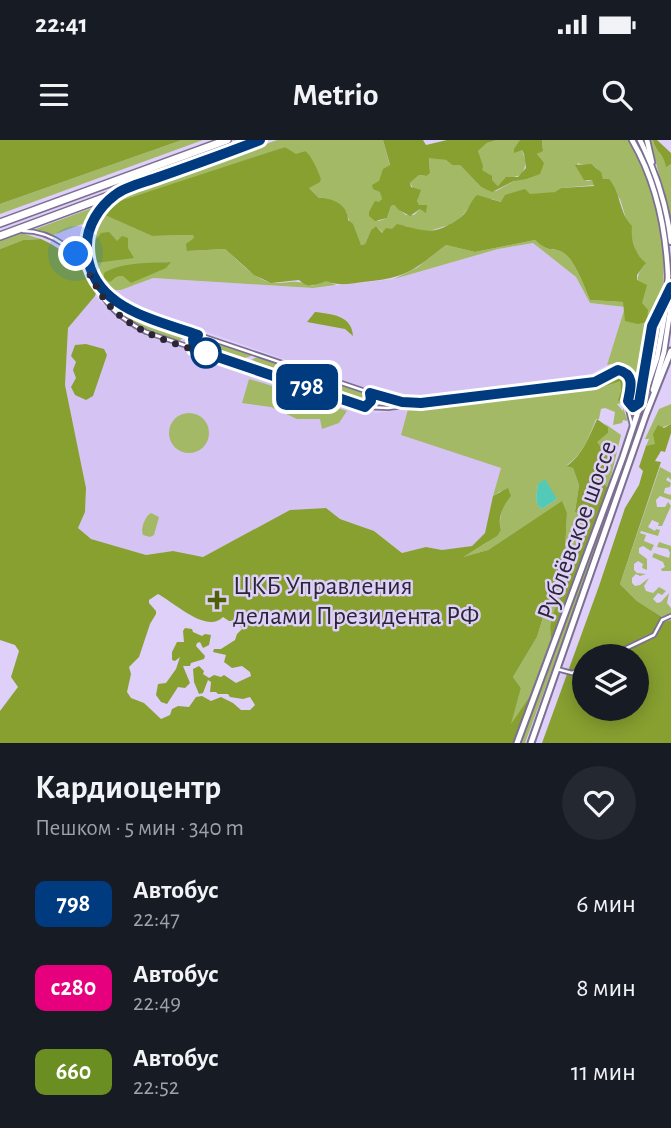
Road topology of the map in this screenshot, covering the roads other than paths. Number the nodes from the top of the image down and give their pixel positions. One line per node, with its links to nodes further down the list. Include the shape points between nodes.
1 (260, 140): 7 (highway)
2 (632, 140): 14 (main road, bridge, via 646,166 662,220)
3 (639, 140): 6 (main road)
4 (647, 140): 6 (main road)
5 (224, 141): 8 (highway)
6 (657, 180): 11 (main road)
7 (117, 193): 9 (highway); 12 (street, via 99,212 88,235 88,261)
8 (0, 223)
9 (16, 230): 10 (highway); 12 (street, via 61,243)
10 (0, 236)
11 (671, 243)
12 (94, 278): 17 (street, via 113,300 134,313 392,400); 17 (street, via 110,306 146,332 365,407)
13 (671, 287): 18 (main road, Рублёвское шоссе, via 652,326)
14 (669, 307): 19 (main road, via 664,352); 20 (main road)
15 (671, 351): 19 (main road, Рублёвское шоссе)
16 (628, 401): 17 (street, via 631,379 618,370 595,382); 18 (street, via 631,406); 21 (street)
17 (421, 403)
18 (639, 403): 20 (main road, Рублёвское шоссе)
19 (646, 414): 24 (main road, Рублёвское шоссе)
20 (637, 415): 21 (main road, Рублёвское шоссе)
21 (633, 428): 26 (main road, Рублёвское шоссе)
22 (671, 616): 23 (street, via 662,620 654,635)
23 (635, 644)
24 (558, 669): 25 (street); 27 (main road, Рублёвское шоссе)
25 (572, 673)
26 (517, 743)
27 (531, 743)

